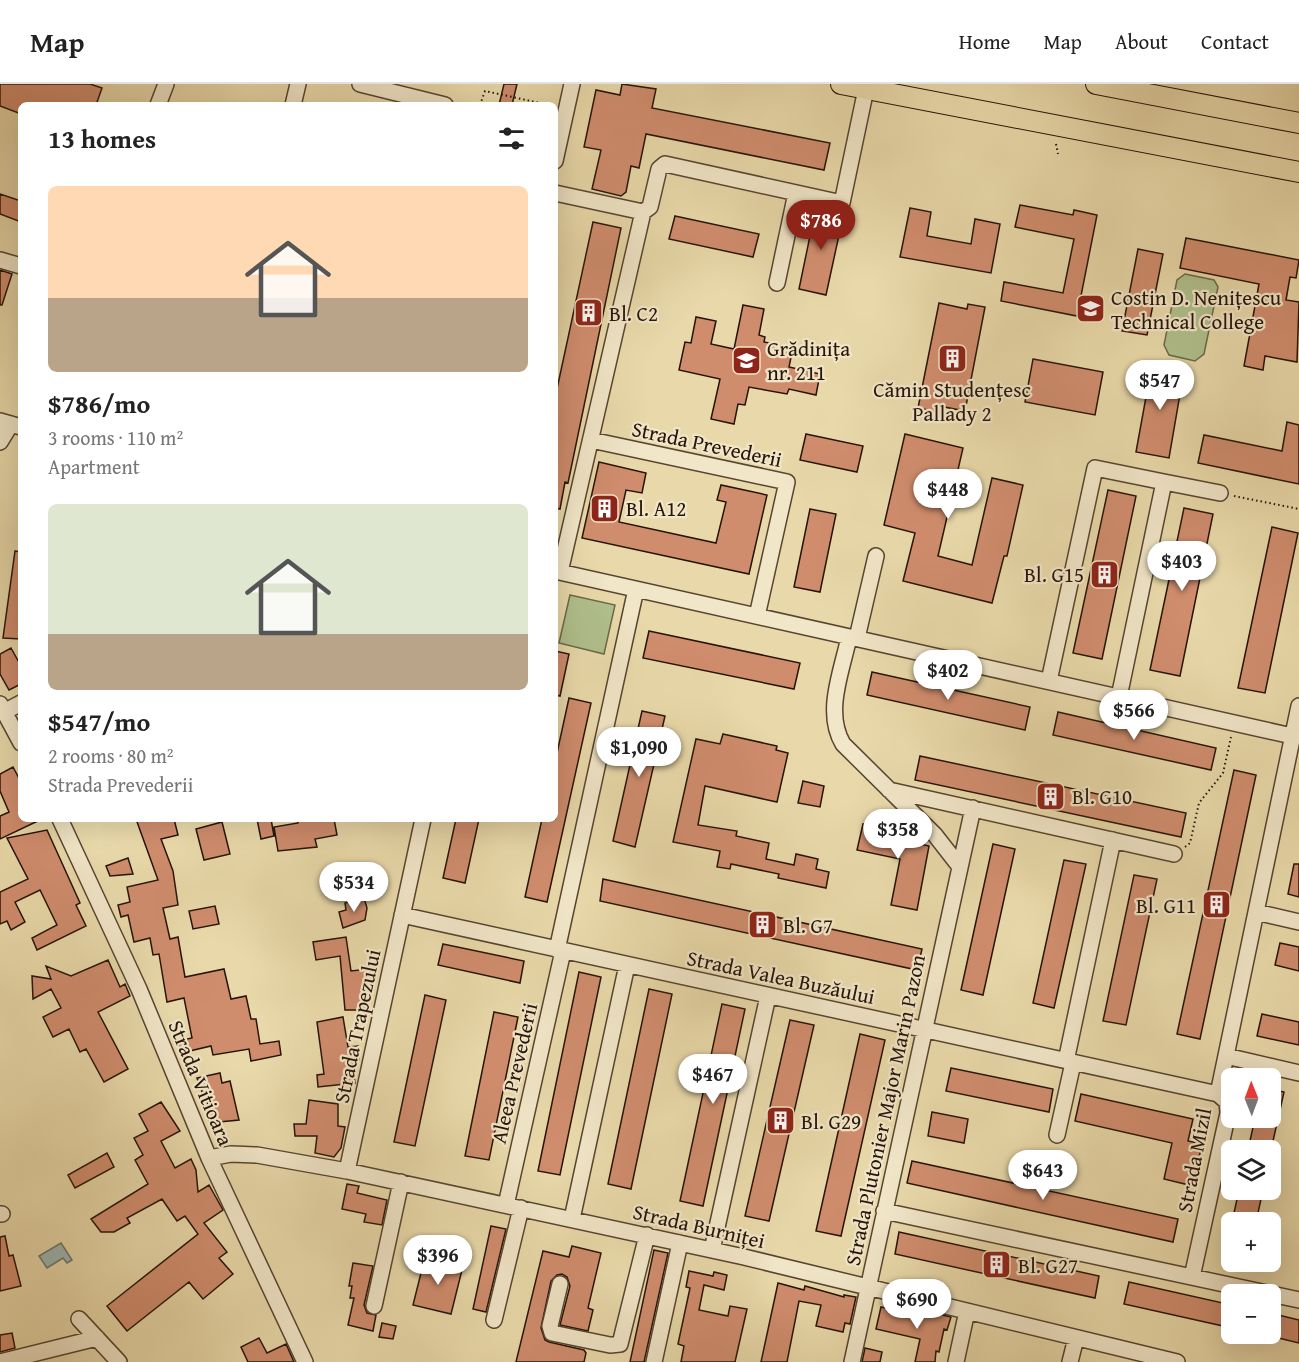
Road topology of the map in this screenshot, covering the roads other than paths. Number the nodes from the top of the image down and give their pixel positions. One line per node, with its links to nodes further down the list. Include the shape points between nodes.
1 (166, 84): 7 (street)
2 (360, 84): 8 (street)
3 (572, 84): 10 (street)
4 (841, 84): 6 (main road)
5 (1096, 84): 9 (main road)
6 (866, 89): 11 (main road); 12 (street, via 842,202)
7 (159, 102)
8 (433, 102)
9 (1299, 123)
10 (558, 147)
11 (1299, 172)
12 (796, 193): 14 (street, via 665,164 659,168 650,207); 17 (street)
13 (558, 194): 14 (street)
14 (643, 212): 19 (street)
15 (0, 260): 16 (street)
16 (18, 265)
17 (777, 283)
18 (11, 424): 20 (street)
19 (591, 440): 24 (street); 26 (street, Strada Prevederii, via 787,482)
20 (0, 442)
21 (1164, 482): 22 (street); 28 (street, via 1095,468); 29 (street)
22 (1220, 493)
23 (876, 556): 27 (street)
24 (558, 571): 25 (street)
25 (636, 589): 26 (street); 46 (street, Aleea Prevederii)
26 (757, 616): 27 (street)
27 (853, 637): 28 (street); 36 (street, via 834,711 836,732 847,749)
28 (1049, 681): 29 (street)
29 (1119, 697): 33 (street)
30 (18, 704): 32 (street)
31 (1299, 706): 33 (street, Strada Mizil)
32 (2, 708): 34 (street)
33 (1292, 736): 35 (street, Strada Mizil)
34 (18, 737)
35 (1292, 778): 43 (street, Strada Mizil)
36 (889, 790): 37 (street); 42 (street, via 935,835)
37 (973, 808): 40 (street); 42 (street, Strada Plutonier Major Marin Pazon)
38 (61, 822): 55 (street, Strada Vitioara, via 139,989)
39 (422, 822): 44 (street, Strada Trapezului)
40 (1113, 840): 41 (street); 51 (street)
41 (1173, 854)
42 (960, 867): 49 (street, Strada Plutonier Major Marin Pazon)
43 (1256, 912): 45 (street); 50 (street, Strada Mizil)
44 (402, 915): 46 (street, Strada Valea Buzăului); 56 (street, Strada Trapezului)
45 (1299, 922)
46 (560, 950): 47 (street, Strada Valea Buzăului); 58 (street, Aleea Prevederii)
47 (627, 965): 48 (street, Strada Valea Buzăului); 61 (street)
48 (768, 996): 49 (street, Strada Valea Buzăului); 64 (street)
49 (924, 1030): 51 (street, Strada Valea Buzăului); 60 (street, Strada Plutonier Major Marin Pazon)
50 (1226, 1056): 52 (street); 53 (street, Strada Mizil)
51 (1070, 1062): 53 (street, Strada Valea Buzăului); 54 (street)
52 (1299, 1073)
53 (1218, 1094): 65 (street, Strada Mizil, via 1227,1102 1228,1113)
54 (1057, 1135)
55 (209, 1158): 56 (street, Strada Burniței, via 250,1154); 78 (street, Strada Vitioara)
56 (347, 1171): 57 (street, Strada Burniței)
57 (401, 1182): 58 (street, Strada Burniței); 69 (street)
58 (506, 1205): 59 (street, Strada Burniței)
59 (521, 1208): 61 (street, Strada Burniței); 72 (street)
60 (885, 1211): 65 (street); 67 (street, Strada Plutonier Major Marin Pazon)
61 (572, 1219): 62 (street, Strada Burniței)
62 (647, 1236): 63 (street, Strada Burniței); 66 (street, via 620,1344 552,1333 550,1326)
63 (680, 1243): 64 (street, Strada Burniței); 79 (street)
64 (712, 1250): 67 (street, Strada Burniței)
65 (1192, 1277): 68 (street)
66 (560, 1284)
67 (868, 1287): 70 (street, Strada Burniței); 80 (street, Strada Plutonier Major Marin Pazon)
68 (1299, 1300)
69 (374, 1306)
70 (967, 1311): 74 (street, Strada Burniței); 81 (street)
71 (79, 1319): 73 (street)
72 (494, 1320)
73 (97, 1338): 76 (street); 77 (street)
74 (1076, 1338): 75 (street, Strada Burniței); 82 (street)
75 (1149, 1359): 83 (street, Strada Burniței)
76 (0, 1362)
77 (119, 1362)
78 (305, 1362)
79 (654, 1362)
80 (852, 1362)
81 (956, 1362)
82 (1070, 1362)
83 (1177, 1362)

